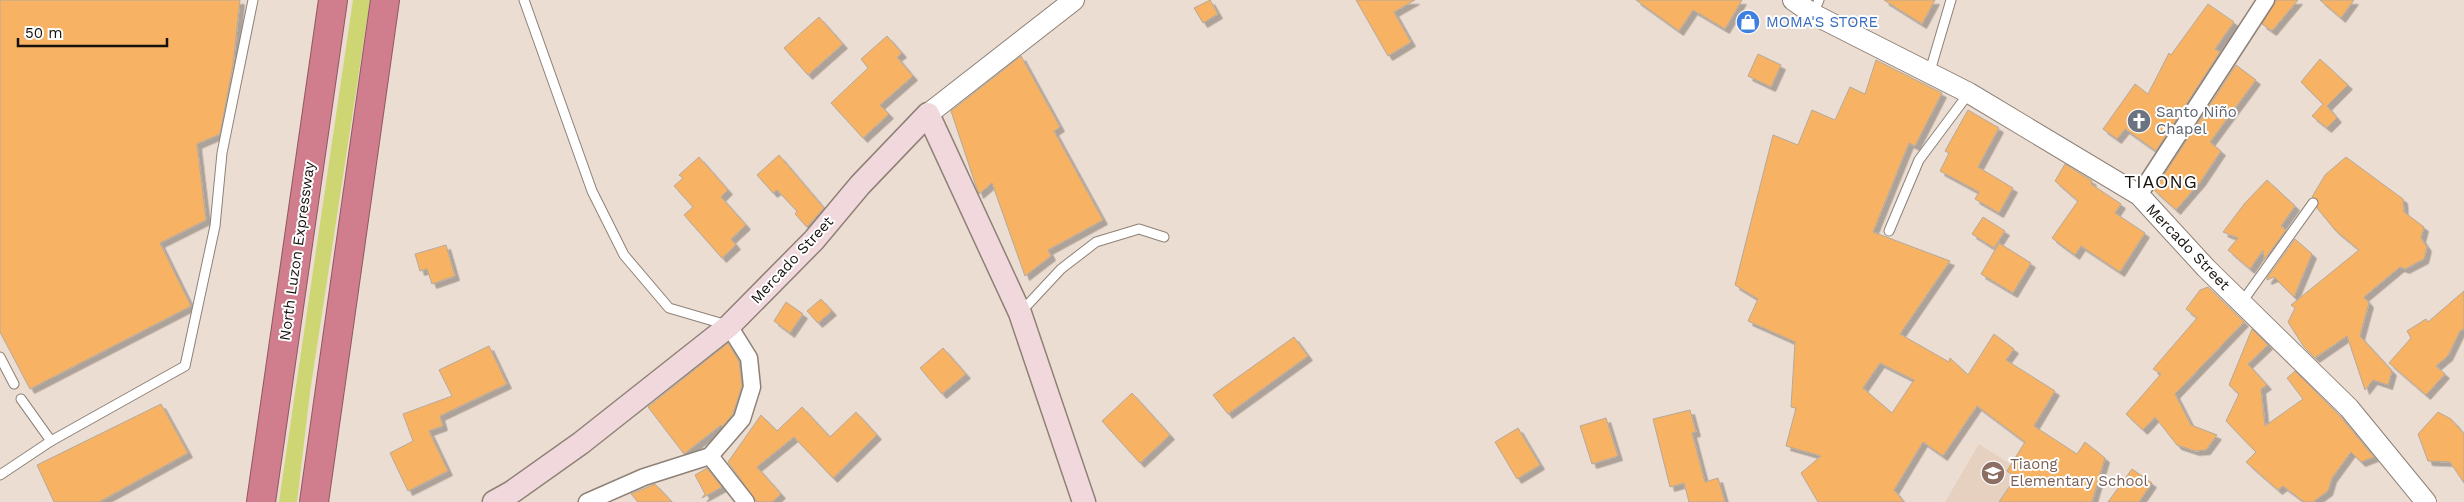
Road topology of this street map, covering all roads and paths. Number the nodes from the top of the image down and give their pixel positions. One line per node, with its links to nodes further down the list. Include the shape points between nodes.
1 (253, 0): 23 (lane, via 222,153 215,226 185,366)
2 (333, 0): 26 (highway, North Luzon Expressway)
3 (385, 0): 27 (highway)
4 (524, 0): 19 (lane, via 592,191 624,255 669,308)
5 (1074, 0): 12 (street, Mercado Street)
6 (1793, 0): 9 (street, Mercado Street)
7 (1951, 0): 10 (lane)
8 (2266, 0): 13 (street)
9 (1816, 7): 10 (street, Mercado Street)
10 (1930, 72): 11 (street, Mercado Street)
11 (1969, 92): 13 (street, Mercado Street); 15 (lane, via 1919,160)
12 (928, 114): 18 (main road); 19 (main road, Mercado Street, via 860,185 814,240)
13 (2139, 195): 17 (street, Mercado Street)
14 (2313, 204): 17 (lane)
15 (1889, 231)
16 (1164, 237): 18 (lane, via 1139,229 1096,242 1061,269)
17 (2242, 302): 32 (street, Mercado Street, via 2349,408)
18 (1020, 313): 31 (main road)
19 (730, 326): 24 (street, via 749,358 752,387 742,419); 28 (main road, Mercado Street, via 581,443)
20 (0, 358): 21 (lane)
21 (14, 384)
22 (21, 398): 23 (lane)
23 (51, 441): 25 (lane)
24 (710, 456): 29 (street, via 644,477); 30 (street)
25 (0, 475)
26 (262, 502)
27 (314, 502)
28 (494, 502)
29 (587, 502)
30 (746, 502)
31 (1084, 502)
32 (2426, 502)

